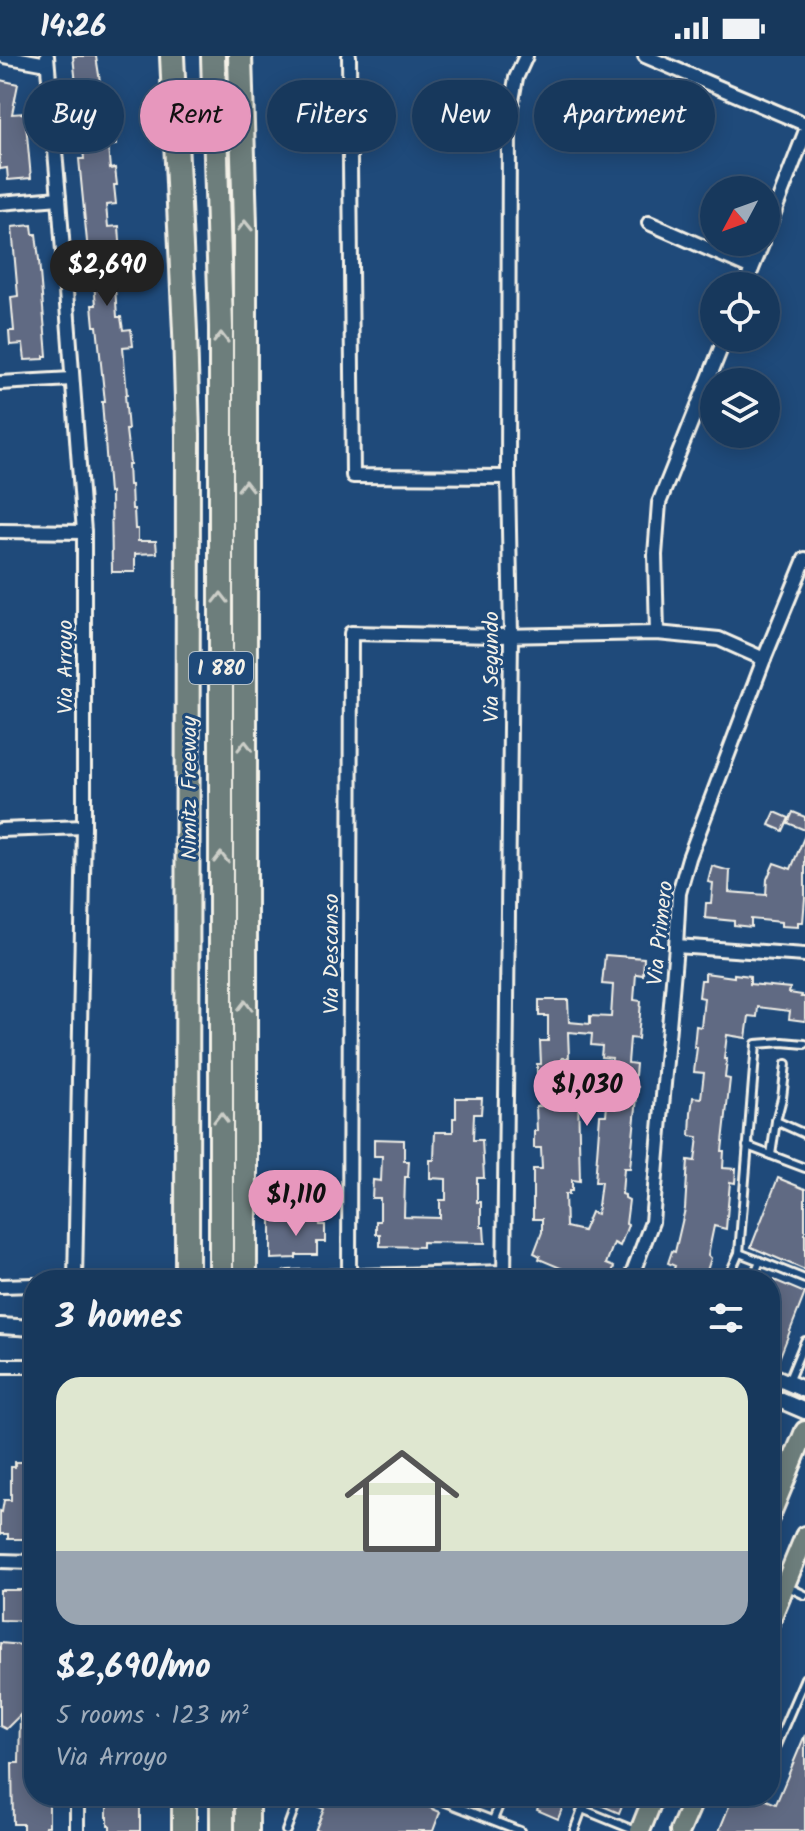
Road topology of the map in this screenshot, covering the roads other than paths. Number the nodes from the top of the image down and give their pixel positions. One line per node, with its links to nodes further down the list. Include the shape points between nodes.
1 (4, 56): 8 (street)
2 (172, 56): 42 (highway, Nimitz Freeway / I 880, via 188,434)
3 (213, 56): 43 (highway, I 880, one-way to 3, via 221,327)
4 (240, 56): 44 (highway, I 880, one-way to 4, via 245,272)
5 (349, 56): 21 (street, via 353,476)
6 (526, 56): 21 (street, Via Segundo, via 509,118)
7 (645, 56): 9 (street)
8 (47, 60): 12 (street, Via Arroyo)
9 (805, 124)
10 (805, 133): 11 (street)
11 (780, 197)
12 (59, 198): 13 (street); 19 (street, Via Arroyo)
13 (0, 203)
14 (649, 223): 16 (street)
15 (757, 256): 16 (street)
16 (752, 268): 17 (street)
17 (750, 272)
18 (719, 352): 25 (street, via 659,503)
19 (72, 379): 20 (street); 23 (street, Via Arroyo)
20 (0, 383)
21 (508, 477): 26 (street, Via Segundo)
22 (0, 531): 23 (street)
23 (84, 532): 28 (street, Via Arroyo)
24 (805, 559): 27 (street, Via Primero)
25 (657, 633): 26 (street); 27 (street, via 719,639)
26 (511, 635): 45 (street, Via Descanso, via 351,633); 46 (street, Via Segundo)
27 (764, 659): 30 (street, Via Primero, via 689,858 679,893)
28 (84, 827): 29 (street); 41 (street, Via Arroyo)
29 (0, 830)
30 (676, 946): 31 (street); 47 (street, Via Primero, via 652,1222)
31 (805, 955)
32 (805, 1044): 36 (lane, via 756,1044)
33 (786, 1064): 34 (lane)
34 (776, 1121): 35 (lane); 37 (lane)
35 (805, 1134)
36 (747, 1146): 37 (lane); 39 (lane)
37 (771, 1155): 38 (lane)
38 (805, 1168)
39 (739, 1253): 40 (lane); 48 (lane)
40 (760, 1261): 49 (lane); 50 (lane)
41 (75, 1270)
42 (187, 1270)
43 (221, 1270)
44 (245, 1270)
45 (349, 1270)
46 (505, 1270)
47 (634, 1270)
48 (731, 1270)
49 (756, 1270)
50 (805, 1279)
51 (24, 1285): 52 (street)
52 (0, 1286)
53 (0, 1326): 54 (street)
54 (24, 1327)
55 (805, 1341): 59 (lane)
56 (0, 1366): 57 (street)
57 (24, 1366)
58 (780, 1379): 59 (street)
59 (787, 1382): 60 (street)
60 (805, 1390)
61 (780, 1400): 62 (street)
62 (805, 1411)
63 (805, 1431): 64 (main road)
64 (780, 1492)
65 (804, 1540): 68 (main road)
66 (0, 1561): 67 (street)
67 (24, 1562)
68 (784, 1586): 69 (lane); 70 (main road)
69 (805, 1595)
70 (780, 1596)
71 (805, 1678): 72 (lane)
72 (780, 1736)
73 (77, 1806): 83 (street)
74 (184, 1806): 84 (highway)
75 (222, 1806): 85 (highway)
76 (247, 1806): 86 (highway)
77 (295, 1806): 87 (lane)
78 (456, 1806): 82 (lane)
79 (499, 1806): 82 (lane)
80 (649, 1806): 90 (main road)
81 (691, 1806): 91 (main road)
82 (493, 1820): 88 (lane)
83 (77, 1831)
84 (184, 1831)
85 (222, 1831)
86 (247, 1831)
87 (286, 1831)
88 (520, 1831)
89 (574, 1831): 90 (lane, via 582,1809)
90 (638, 1831)
91 (680, 1831)

